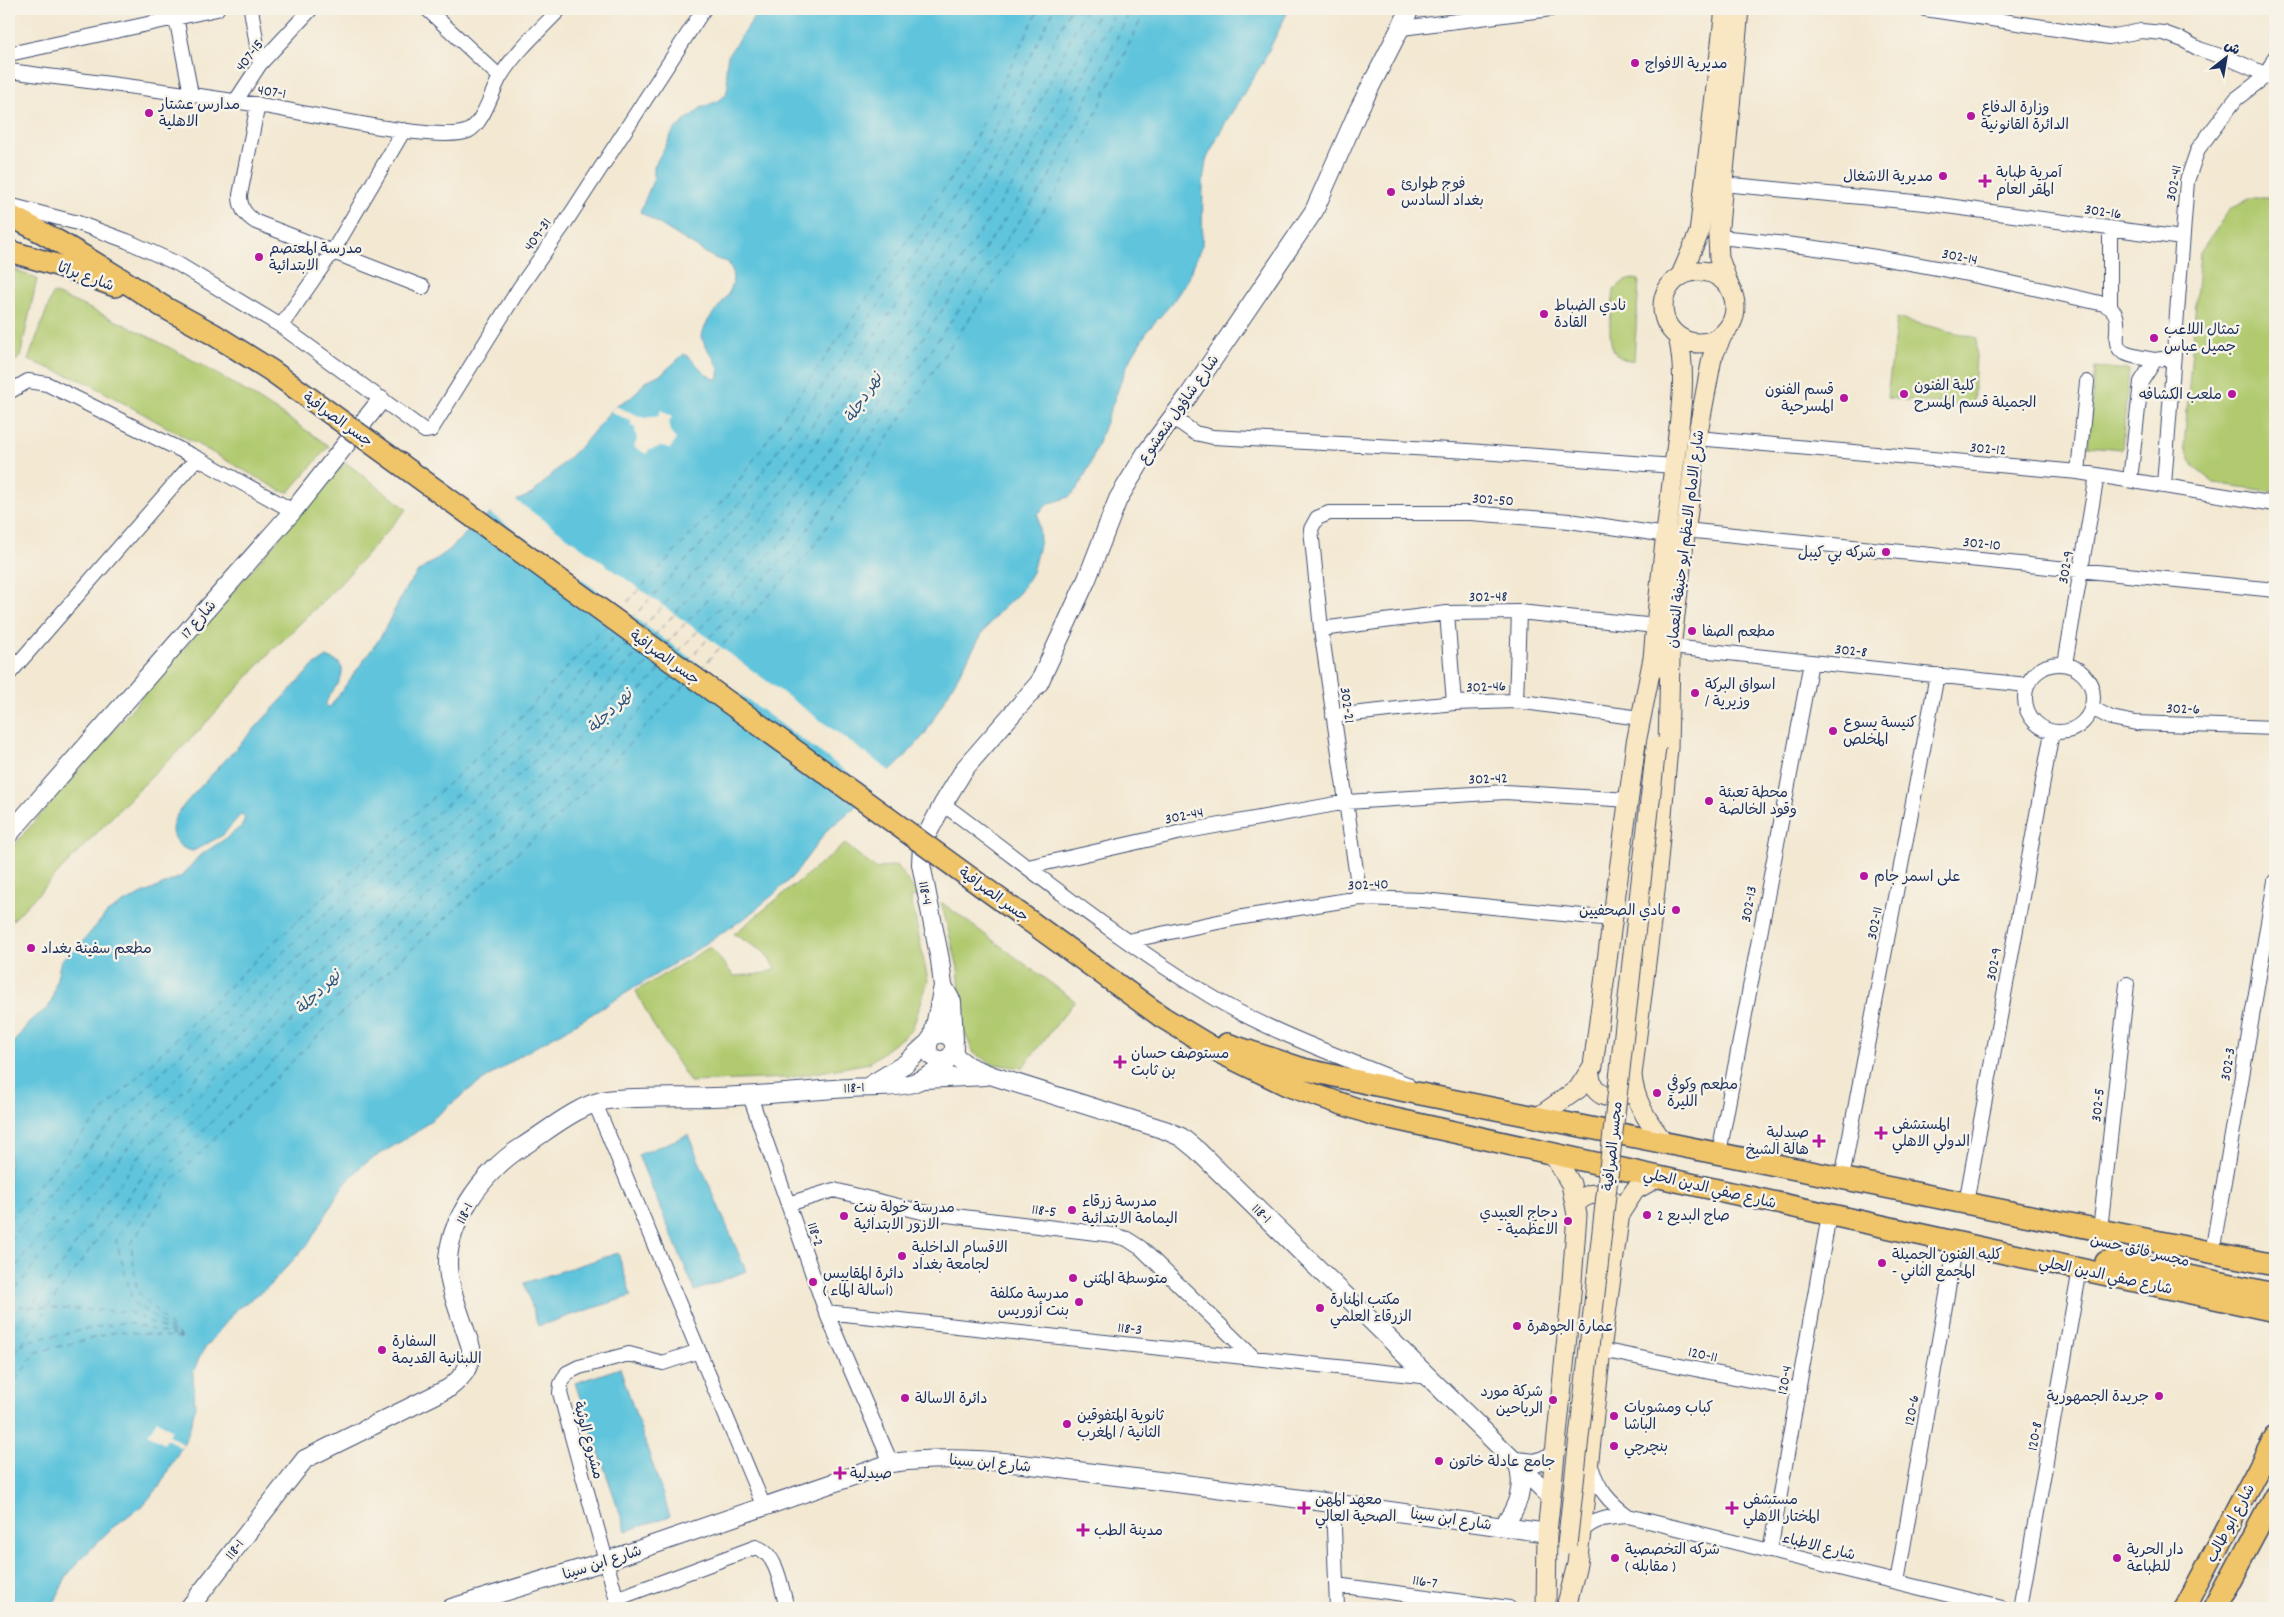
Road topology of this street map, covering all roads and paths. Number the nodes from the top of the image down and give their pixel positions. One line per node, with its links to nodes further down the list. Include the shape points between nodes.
1 (217, 9): 12 (street)
2 (251, 9): 16 (street)
3 (311, 9): 16 (street, 407-15)
4 (427, 9): 18 (street)
5 (560, 9): 18 (street)
6 (704, 9): 44 (street, 409-31, via 520,287 436,424 425,431)
7 (1410, 9): 13 (street, شارع شاؤول شعشوع)
8 (1551, 9): 13 (street)
9 (1725, 9): 32 (main road, via 1699,233)
10 (1739, 9): 24 (main road)
11 (1925, 9): 19 (street, via 2109,38 2141,31 2164,33)
12 (176, 17): 14 (street); 20 (street)
13 (1402, 28): 45 (street, شارع شاؤول شعشوع, via 1359,109 1314,211)
14 (9, 54)
15 (2275, 57): 19 (street, 302-41)
16 (260, 64): 21 (street, 407-15)
17 (9, 71): 20 (street, 407-1)
18 (500, 76): 23 (street, 407-1, via 479,120 470,130 457,135)
19 (2271, 77): 29 (street, 302-41, via 2236,99 2198,148 2187,182)
20 (191, 94): 21 (street, 407-1)
21 (235, 102): 22 (street, 407-1)
22 (258, 104): 23 (street, 407-1); 31 (street, via 240,205 256,222)
23 (404, 130): 31 (street)
24 (1722, 184): 27 (street, 302-16, via 1925,203); 28 (main road)
25 (9, 206): 37 (street, via 78,223 136,245 178,264)
26 (9, 215): 35 (main road, via 75,250)
27 (2110, 228): 29 (street, 302-16); 36 (street)
28 (1718, 237): 34 (main road, via 1722,269); 36 (street, 302-14, via 1784,243 1945,269)
29 (2182, 238): 41 (street, 302-41)
30 (9, 251): 35 (main road, شارع براثا, via 100,280)
31 (333, 251): 33 (street); 37 (street)
32 (1682, 275): 34 (main road, via 1692,272 1713,274); 39 (main road, via 1670,285 1662,307 1664,318)
33 (423, 287)
34 (1730, 288): 38 (main road, via 1734,312 1731,324)
35 (162, 306): 88 (main road, جسر الصرافية, bridge, via 272,371)
36 (2110, 306): 40 (street, via 2117,316 2120,350)
37 (281, 326): 44 (street)
38 (1723, 334): 39 (main road, via 1701,343); 46 (main road, شارع الامام الاعظم ابو حنيفة النعمان, via 1712,358)
39 (1678, 337): 48 (main road, شارع الامام الاعظم ابو حنيفة النعمان, via 1683,369)
40 (2155, 360): 41 (street); 51 (street, via 2141,382)
41 (2173, 361): 52 (street, 302-41)
42 (2087, 382): 49 (street)
43 (9, 392): 47 (street, via 28,381 48,384)
44 (381, 400): 54 (street, شارع 17)
45 (1172, 417): 48 (street, via 1194,433 1213,437); 79 (street, شارع شاؤول شعشوع, via 1118,499 1087,579 1039,683 965,768)
46 (1696, 438): 49 (street, 302-12); 56 (main road, شارع الامام الاعظم ابو حنيفة النعمان)
47 (197, 458): 54 (street); 66 (street)
48 (1674, 466): 56 (main road, شارع الامام الاعظم ابو حنيفة النعمان)
49 (2078, 472): 50 (street, 302-12)
50 (2097, 475): 51 (street, 302-12); 57 (street, 302-9)
51 (2130, 480): 52 (street, 302-12)
52 (2164, 485): 53 (street, 302-12)
53 (2275, 504)
54 (293, 511): 80 (street, شارع 17)
55 (1317, 518): 56 (street, 302-50, via 1329,513 1471,513); 62 (street, 302-21, via 1311,529)
56 (1676, 533): 57 (street, 302-10); 61 (main road, شارع الامام الاعظم ابو حنيفة النعمان); 63 (main road, شارع الامام الاعظم ابو حنيفة النعمان)
57 (2081, 569): 58 (street, 302-10); 65 (street, 302-9)
58 (2275, 590)
59 (1519, 612): 60 (street, 302-48); 61 (street, 302-48); 69 (street)
60 (1447, 613): 62 (street, 302-48); 70 (street)
61 (1656, 626): 63 (main road, شارع الامام الاعظم ابو حنيفة النعمان)
62 (1321, 629): 72 (street, 302-21)
63 (1665, 655): 64 (street, 302-8); 73 (main road); 76 (main road, شارع الامام الاعظم ابو حنيفة النعمان); 94 (main road, via 1667,758)
64 (1811, 662): 67 (street, 302-8); 101 (street, 302-13)
65 (2065, 664): 68 (street, via 2042,667); 71 (street, via 2085,675 2092,691)
66 (9, 674)
67 (1937, 675): 68 (street, 302-8); 104 (street, 302-11)
68 (2027, 684): 75 (street, via 2025,702 2032,719)
69 (1516, 701): 70 (street, 302-46); 73 (street, 302-46)
70 (1454, 703): 72 (street, 302-46)
71 (2092, 708): 74 (street, 302-6, via 2111,718 2136,723); 75 (street, via 2076,728)
72 (1333, 716): 78 (street, 302-21)
73 (1640, 718): 77 (main road)
74 (2275, 728)
75 (2052, 732): 105 (street, 302-9)
76 (1652, 747): 136 (main road, مجسر الصرافية)
77 (1629, 800): 78 (street, 302-42, via 1505,792); 84 (main road)
78 (1347, 802): 81 (street, 302-44, via 1182,832); 83 (street, 302-21)
79 (943, 804): 81 (street); 87 (street, 118-4, via 922,844 920,860)
80 (9, 834)
81 (1028, 867): 85 (street)
82 (2275, 881): 112 (street, 302-3)
83 (1360, 898): 84 (street, 302-40, via 1422,900); 85 (street, 302-40, via 1237,918)
84 (1612, 919): 91 (main road, via 1596,1056)
85 (1128, 941): 97 (street, via 1208,995 1276,1029)
86 (2127, 984): 110 (street, 302-5)
87 (943, 986): 89 (street, 118-4); 90 (street, 118-4, via 952,1002)
88 (1162, 1018): 97 (main road, via 1232,1046 1303,1069); 102 (main road, شارع صفي الدين الحلي, via 1223,1054 1289,1086 1372,1114)
89 (931, 1039): 90 (street, via 942,1033); 95 (street, via 904,1064)
90 (952, 1051): 92 (street, 118-1, via 968,1066); 93 (street, 118-1, via 942,1067)
91 (1590, 1074): 94 (main road, via 1595,1090 1610,1098 1621,1096); 99 (main road, via 1578,1089)
92 (993, 1076): 93 (street); 122 (street, 118-1, via 1181,1137)
93 (921, 1079): 95 (street, 118-1, via 891,1087)
94 (1633, 1084): 100 (main road, via 1645,1115)
95 (868, 1086): 96 (street, 118-1)
96 (750, 1096): 98 (street, 118-1, via 607,1100); 106 (street, 118-2)
97 (1440, 1098): 99 (main road)
98 (594, 1104): 120 (street); 143 (street, 118-1, via 510,1154 472,1195 458,1222 450,1251 449,1275 470,1348 470,1364 462,1378 449,1388 305,1459)
99 (1538, 1117): 100 (main road)
100 (1664, 1142): 101 (main road)
101 (1719, 1153): 104 (main road)
102 (1553, 1154): 103 (main road, شارع صفي الدين الحلي); 107 (main road, via 1568,1178)
103 (1658, 1177): 108 (main road, via 1635,1190); 109 (main road, شارع صفي الدين الحلي)
104 (1842, 1178): 105 (main road)
105 (1966, 1203): 110 (main road, مجسر فائق حسن)
106 (788, 1204): 118 (street, 118-2); 121 (street, 118-5, via 834,1190 922,1212 1127,1238)
107 (1576, 1204): 108 (main road, via 1584,1196 1601,1194 1611,1199); 125 (main road, via 1570,1307)
108 (1620, 1214): 119 (main road)
109 (1829, 1215): 111 (main road, شارع صفي الدين الحلي); 123 (street, 120-4)
110 (2091, 1233): 112 (main road); 115 (main road, مجسر فائق حسن, via 2144,1252)
111 (1956, 1243): 113 (main road, شارع صفي الدين الحلي); 139 (street, 120-6)
112 (2212, 1253): 114 (main road)
113 (2078, 1264): 116 (main road, مجسر فائق حسن, via 2141,1266); 117 (main road, شارع صفي الدين الحلي); 151 (street, 120-8)
114 (2275, 1265)
115 (2275, 1280)
116 (2275, 1294)
117 (2269, 1311)
118 (826, 1312): 121 (street, 118-3); 128 (street, 118-2)
119 (1601, 1350): 123 (street, 120-11); 127 (main road)
120 (699, 1351): 132 (street); 138 (street, مشروع الوثبة, via 663,1363 630,1354 579,1367 568,1373 561,1384 560,1393)
121 (1254, 1358): 122 (street, 118-3)
122 (1430, 1377): 126 (street, 118-1)
123 (1799, 1390): 137 (street, 120-4)
124 (2275, 1437): 152 (main road, شارع ابو طالب)
125 (1555, 1455): 126 (street, via 1536,1463); 130 (main road)
126 (1516, 1461): 130 (street, 118-1); 134 (street, via 1521,1477 1520,1493)
127 (1589, 1462): 133 (street, via 1596,1483 1609,1502); 135 (main road)
128 (891, 1463): 131 (street, شارع ابن سينا, via 972,1458); 132 (street, شارع ابن سينا)
129 (2275, 1496): 153 (main road, شارع ابو طالب)
130 (1551, 1497): 136 (main road)
131 (1333, 1502): 134 (street, شارع ابن سينا); 140 (street)
132 (764, 1507): 138 (street, شارع ابن سينا)
133 (1628, 1516): 135 (street, via 1600,1519); 137 (street, شارع الاطباء)
134 (1503, 1526): 136 (street, شارع ابن سينا)
135 (1581, 1532): 149 (main road, via 1577,1564)
136 (1557, 1541): 148 (main road); 149 (main road)
137 (1770, 1551): 139 (street, شارع الاطباء)
138 (606, 1561): 141 (street, شارع ابن سينا); 142 (street)
139 (1897, 1582): 150 (street, شارع الاطباء)
140 (1336, 1585): 146 (street); 147 (street, 116-7)
141 (490, 1602): 144 (street, شارع ابن سينا)
142 (618, 1603): 145 (street, via 756,1547 771,1557)
143 (189, 1608)
144 (452, 1608)
145 (787, 1608)
146 (1337, 1608)
147 (1509, 1608)
148 (1548, 1608)
149 (1564, 1608)
150 (2002, 1608)
151 (2020, 1608)
152 (2185, 1608)
153 (2215, 1608)

